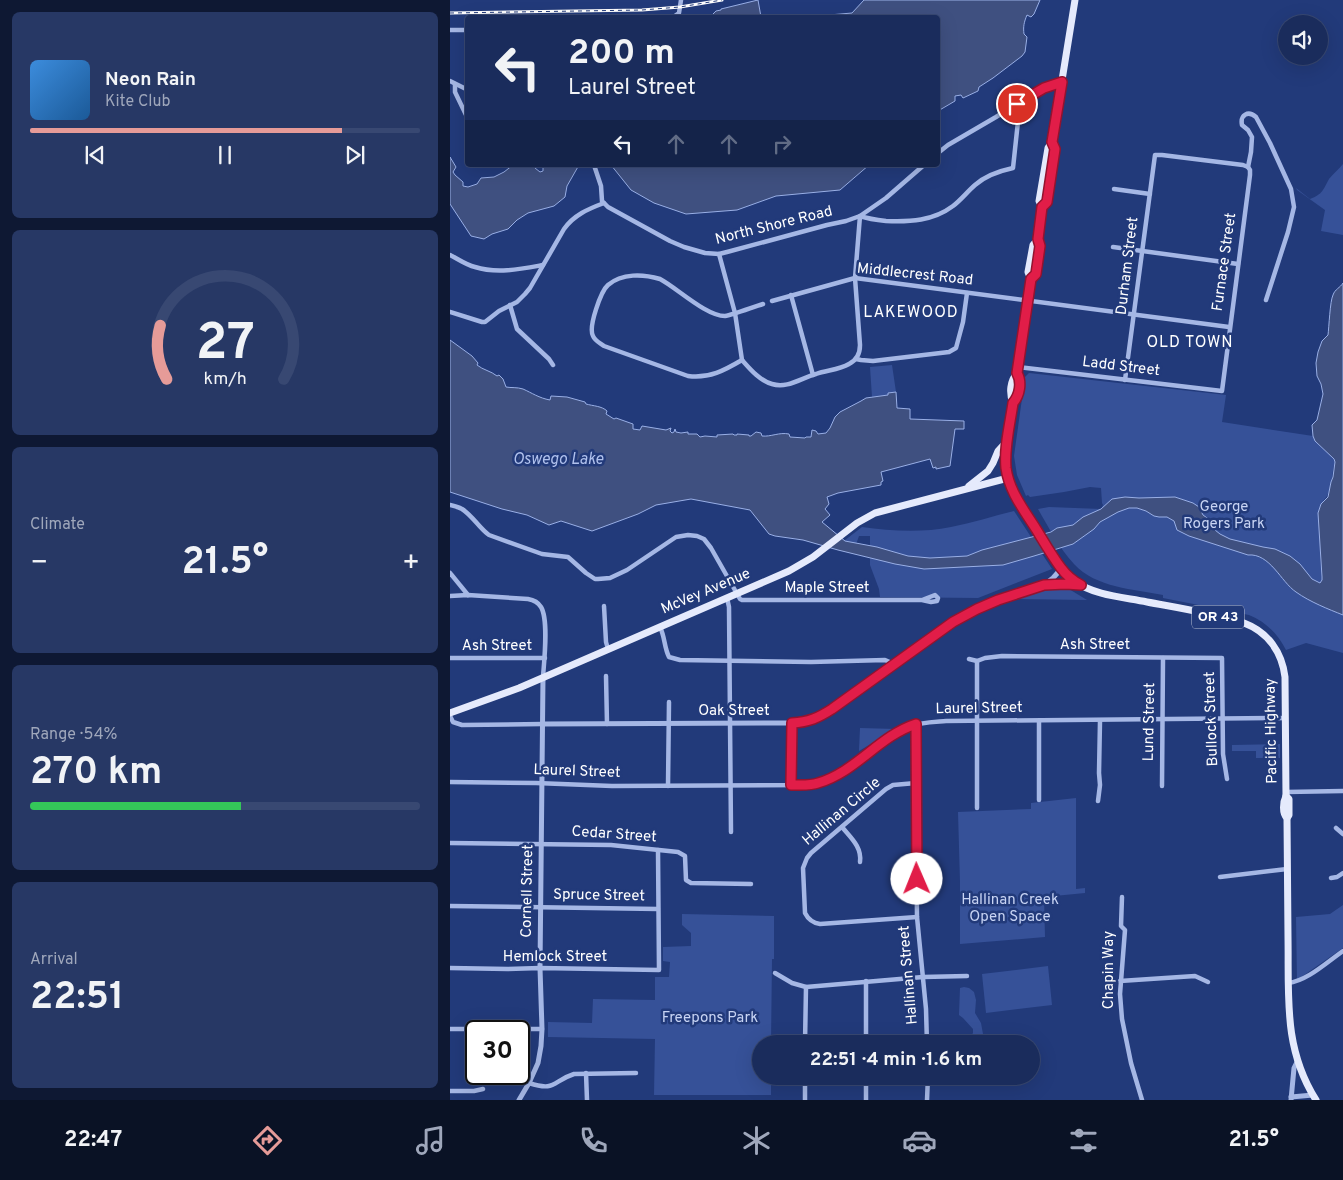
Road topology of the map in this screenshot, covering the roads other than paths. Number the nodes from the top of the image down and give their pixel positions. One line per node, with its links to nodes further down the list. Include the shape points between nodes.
1 (681, 0): 3 (street)
2 (1074, 0): 6 (main road, OR 43)
3 (676, 15)
4 (450, 30): 5 (street)
5 (465, 30)
6 (1062, 82): 9 (street, via 1044,88); 29 (main road, OR 43, via 1039,201 1042,207 1038,239 1033,244 1028,272 1031,279)
7 (452, 83): 8 (street); 10 (street)
8 (465, 89)
9 (1017, 104): 11 (street); 18 (street, via 1013,168 985,177 952,206 930,218 904,222)
10 (465, 113)
11 (940, 151)
12 (595, 167): 17 (street)
13 (922, 167): 18 (street, North Shore Road)
14 (1248, 167): 16 (street, Durham Street, via 1155,155); 23 (street, Furnace Street, via 1250,175); 28 (street, Furnace Street, via 1252,137 1241,120 1246,114 1256,117 1291,189 1294,207)
15 (1114, 189): 16 (street)
16 (1150, 194): 20 (street, Durham Street)
17 (604, 203): 21 (street, North Shore Road, via 677,245); 24 (street, via 570,221)
18 (860, 216): 21 (street, North Shore Road); 25 (street)
19 (1113, 247): 20 (street)
20 (1142, 251): 23 (street); 35 (street, Durham Street)
21 (718, 254): 34 (street)
22 (450, 255): 24 (street, via 467,265 493,271)
23 (1238, 264): 36 (street, Furnace Street)
24 (543, 265): 32 (street, via 525,294)
25 (855, 278): 26 (street, Middlecrest Road); 27 (street, Middlecrest Road); 37 (street, via 860,345)
26 (967, 293): 29 (street, Middlecrest Road); 37 (street, via 956,348 948,352 874,361)
27 (791, 296): 30 (street, Middlecrest Road); 41 (street)
28 (1266, 300)
29 (1028, 301): 35 (street, Middlecrest Road); 40 (main road, OR 43)
30 (772, 302)
31 (762, 304): 34 (street)
32 (510, 305): 33 (street, via 482,322); 39 (street, via 517,329)
33 (450, 312)
34 (735, 313): 38 (street); 38 (street, via 723,316 712,313 667,282 652,276 632,276 606,286 598,303 592,333 593,338 604,346 688,376 708,376)
35 (1134, 314): 36 (street, Middlecrest Road); 42 (street, Durham Street)
36 (1230, 327): 43 (street, Furnace Street)
37 (856, 359): 41 (street, via 850,364)
38 (742, 360): 41 (street, via 760,379 773,385 786,385)
39 (552, 365)
40 (1017, 370): 42 (street, Ladd Street); 44 (main road, OR 43, via 1020,379 1018,398 1013,403)
41 (813, 375)
42 (1125, 380): 43 (street, Ladd Street)
43 (1222, 391)
44 (1008, 439): 45 (main road, OR 43); 46 (main road, McVey Avenue, via 988,472)
45 (1008, 478): 46 (main road, McVey Avenue); 48 (main road, Pacific Highway / OR 43)
46 (966, 489): 52 (main road, McVey Avenue, via 875,513 796,568)
47 (450, 505): 52 (street, via 462,509 489,535 542,554 568,557 594,579 610,578 639,564 676,537 697,536 711,548)
48 (1059, 566): 50 (street, Oak Street, via 1053,578); 51 (main road, Pacific Highway / OR 43)
49 (450, 573): 53 (street)
50 (1044, 585): 51 (street, Oak Street); 67 (street, Oak Street, via 969,613)
51 (1081, 585): 72 (main road, Pacific Highway / OR 43, via 1110,596 1234,620 1256,628 1270,641 1282,661)
52 (737, 594): 55 (main road, McVey Avenue); 56 (street, Maple Street, via 747,601)
53 (468, 595): 54 (street); 61 (street, via 528,598 538,603 545,618)
54 (450, 596)
55 (727, 598): 58 (main road, McVey Avenue); 65 (street)
56 (922, 600)
57 (604, 606): 59 (street)
58 (660, 627): 59 (main road, McVey Avenue); 65 (street, via 669,657)
59 (608, 649): 69 (main road, McVey Avenue)
60 (450, 658): 61 (street, Ash Street)
61 (545, 658): 69 (street)
62 (1163, 658): 63 (street, Ash Street); 66 (street, Ash Street, via 1002,656); 73 (street, Lund Street)
63 (1222, 658): 74 (street, Bullock Street)
64 (968, 659): 66 (street, Ash Street)
65 (730, 660): 67 (street, via 885,660); 78 (street)
66 (977, 661): 77 (street)
67 (894, 664): 79 (street, Oak Street, via 821,716 807,722)
68 (606, 676): 81 (street)
69 (543, 677): 71 (main road, McVey Avenue); 80 (street, Cornell Street)
70 (669, 702): 82 (street)
71 (450, 714): 80 (street, Oak Street, via 457,724)
72 (1286, 718): 74 (street, Laurel Street); 93 (main road, Pacific Highway / OR 43)
73 (1163, 719): 74 (street, Laurel Street); 75 (street, Laurel Street); 91 (street, Lund Street)
74 (1224, 719): 84 (street, Bullock Street, via 1223,754)
75 (1100, 720): 76 (street, Laurel Street); 95 (street)
76 (1039, 721): 77 (street, Laurel Street); 94 (street)
77 (977, 722): 83 (street, Laurel Street); 96 (street)
78 (730, 723): 79 (street, Oak Street); 82 (street, Oak Street); 88 (street)
79 (792, 723): 89 (street)
80 (543, 724): 81 (street, Oak Street); 87 (street, Cornell Street)
81 (607, 724): 82 (street, Oak Street)
82 (668, 724): 90 (street)
83 (916, 724): 86 (street, Hallinan Street); 89 (street, Laurel Street, via 896,733 854,765 827,780 812,785)
84 (1227, 778)
85 (450, 782): 87 (street, Laurel Street)
86 (916, 783): 97 (street, Hallinan Circle, via 893,785 886,789); 114 (street, Hallinan Street)
87 (542, 784): 90 (street, Laurel Street); 102 (street, Cornell Street)
88 (731, 785): 89 (street, Laurel Street); 90 (street, Laurel Street); 99 (street)
89 (791, 785)
90 (668, 786)
91 (1162, 786)
92 (1343, 791): 93 (street)
93 (1286, 794): 105 (main road, Pacific Highway / OR 43, via 1289,799)
94 (1039, 800)
95 (1098, 801)
96 (977, 808)
97 (842, 827): 104 (street, via 860,849); 114 (street, Hallinan Circle, via 811,853 804,864 802,874 807,918 820,924)
98 (1336, 828): 100 (street)
99 (731, 832)
100 (1343, 834)
101 (450, 843): 102 (street, Cedar Street)
102 (541, 844): 103 (street, Cedar Street, via 611,845); 112 (street, Cornell Street)
103 (658, 850): 109 (street, Cedar Street, via 685,856 686,880 691,884); 113 (street)
104 (860, 862)
105 (1287, 869): 107 (street); 124 (main road, Pacific Highway / OR 43)
106 (1343, 873): 108 (street)
107 (1220, 877)
108 (1331, 878)
109 (751, 884)
110 (1122, 897): 122 (street, Chapin Way, via 1124,930)
111 (450, 906): 112 (street, Spruce Street)
112 (540, 908): 113 (street, Spruce Street); 117 (street, Cornell Street)
113 (658, 909): 117 (street, Hemlock Street, via 659,970)
114 (917, 917): 120 (street, Hallinan Street)
115 (1343, 951): 124 (street, via 1305,978)
116 (450, 968): 117 (street, Hemlock Street)
117 (540, 968): 127 (street, Cornell Street)
118 (775, 973): 125 (street)
119 (967, 976): 120 (street)
120 (922, 977): 121 (street); 130 (street, Hallinan Street)
121 (866, 981): 125 (street); 129 (street)
122 (1120, 981): 123 (street, via 1195,976); 149 (street, Chapin Way, via 1122,1019 1130,1063)
123 (1208, 982)
124 (1288, 983): 131 (main road, Pacific Highway / OR 43, via 1290,1030)
125 (806, 987): 128 (street)
126 (450, 1029): 127 (street)
127 (542, 1029): 134 (street, Cornell Street, via 538,1063)
128 (805, 1035)
129 (866, 1035)
130 (927, 1035)
131 (1297, 1062): 142 (main road, Pacific Highway / OR 43); 143 (street)
132 (586, 1073): 133 (street); 135 (street, via 567,1076 552,1086); 145 (street)
133 (636, 1073)
134 (530, 1081)
135 (530, 1083)
136 (528, 1085): 144 (street, Cornell Street)
137 (805, 1085): 146 (street)
138 (866, 1085): 147 (street)
139 (928, 1085): 148 (street)
140 (483, 1089): 141 (street)
141 (450, 1091)
142 (1315, 1097): 143 (street)
143 (1291, 1098)
144 (519, 1100)
145 (587, 1100)
146 (805, 1100)
147 (866, 1100)
148 (927, 1100)
149 (1142, 1100)

